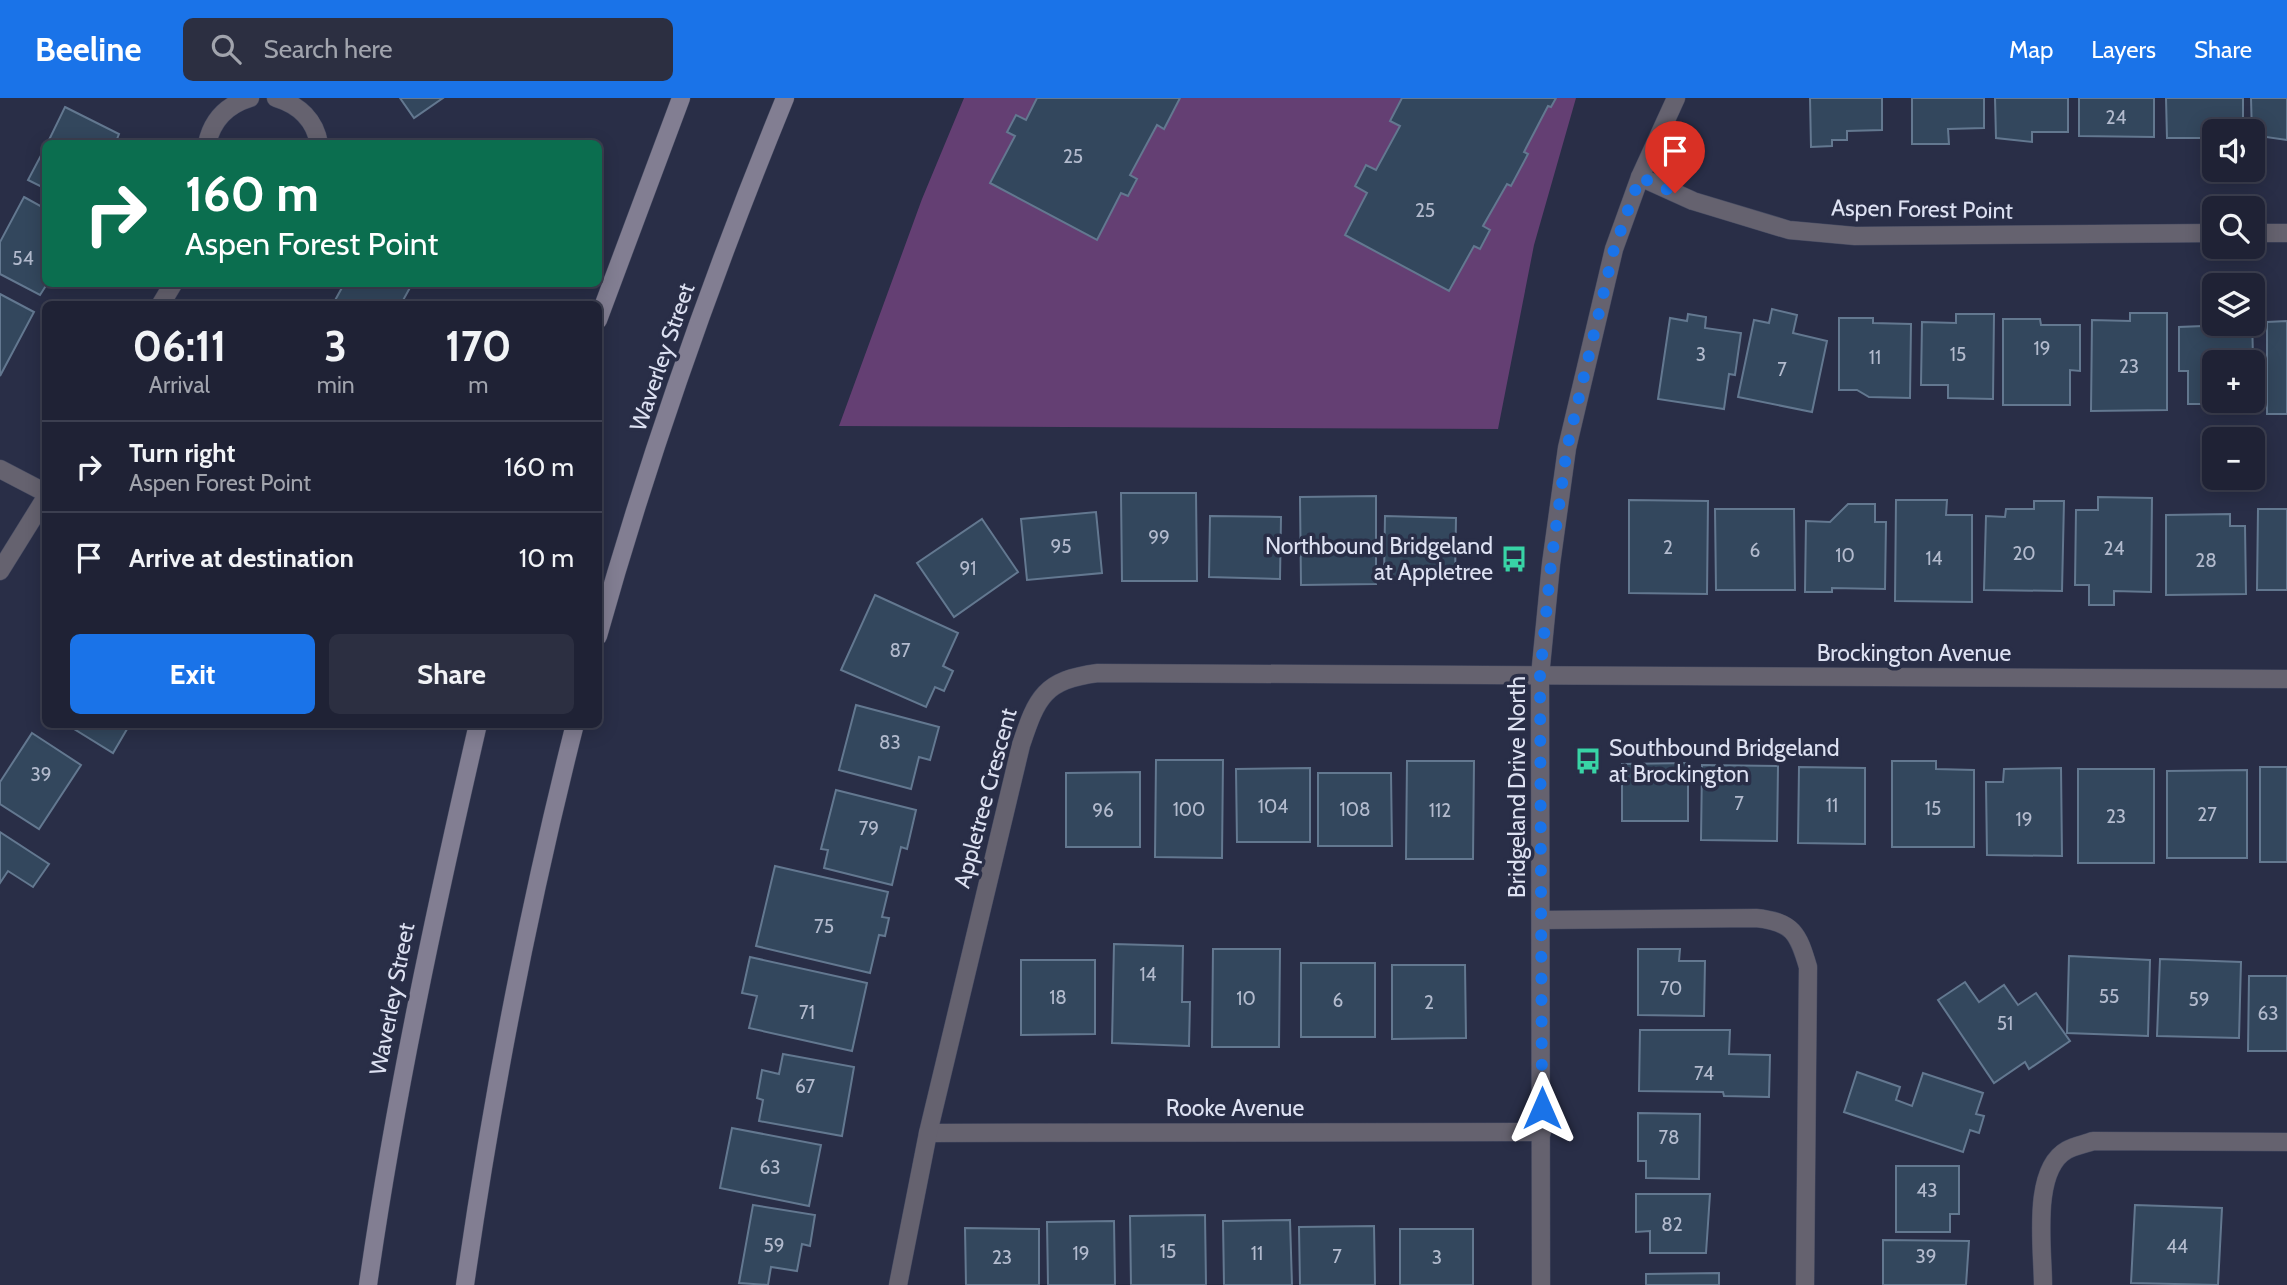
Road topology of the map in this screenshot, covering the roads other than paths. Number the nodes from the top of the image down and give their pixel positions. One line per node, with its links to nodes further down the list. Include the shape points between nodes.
1 (250, 98): 6 (street, via 221,114)
2 (276, 98): 7 (street, via 306,114)
3 (681, 98): 12 (main road)
4 (785, 98): 17 (main road, Waverley Street, via 698,326)
5 (1676, 98): 8 (street, Bridgeland Drive North)
6 (208, 140)
7 (318, 140)
8 (1640, 177): 9 (street, Aspen Forest Point, via 1693,201 1789,230 1855,236); 18 (street, Bridgeland Drive North, via 1614,249 1567,448)
9 (2202, 233)
10 (2265, 233): 11 (street)
11 (2287, 233)
12 (602, 309)
13 (0, 469): 14 (street)
14 (42, 493)
15 (42, 502): 16 (street)
16 (0, 571)
17 (602, 622)
18 (1540, 676): 19 (street, Brockington Avenue); 22 (street, Bridgeland Drive North); 24 (street, Appletree Crescent, via 1098,673 1056,683 1041,696 1021,745)
19 (2287, 679)
20 (477, 728): 26 (main road, Waverley Street, via 424,960)
21 (574, 728): 27 (main road, via 505,1043)
22 (1541, 920): 23 (street, Bridgeland Drive North); 30 (street, via 1756,918 1779,920 1799,937 1808,967)
23 (1542, 1132): 24 (street, Rooke Avenue); 29 (street, Bridgeland Drive North)
24 (928, 1133): 28 (street, Appletree Crescent)
25 (2287, 1142): 31 (street, via 2093,1141 2066,1150 2049,1168 2043,1189)
26 (368, 1285)
27 (465, 1285)
28 (898, 1285)
29 (1541, 1285)
30 (1805, 1285)
31 (2043, 1285)

